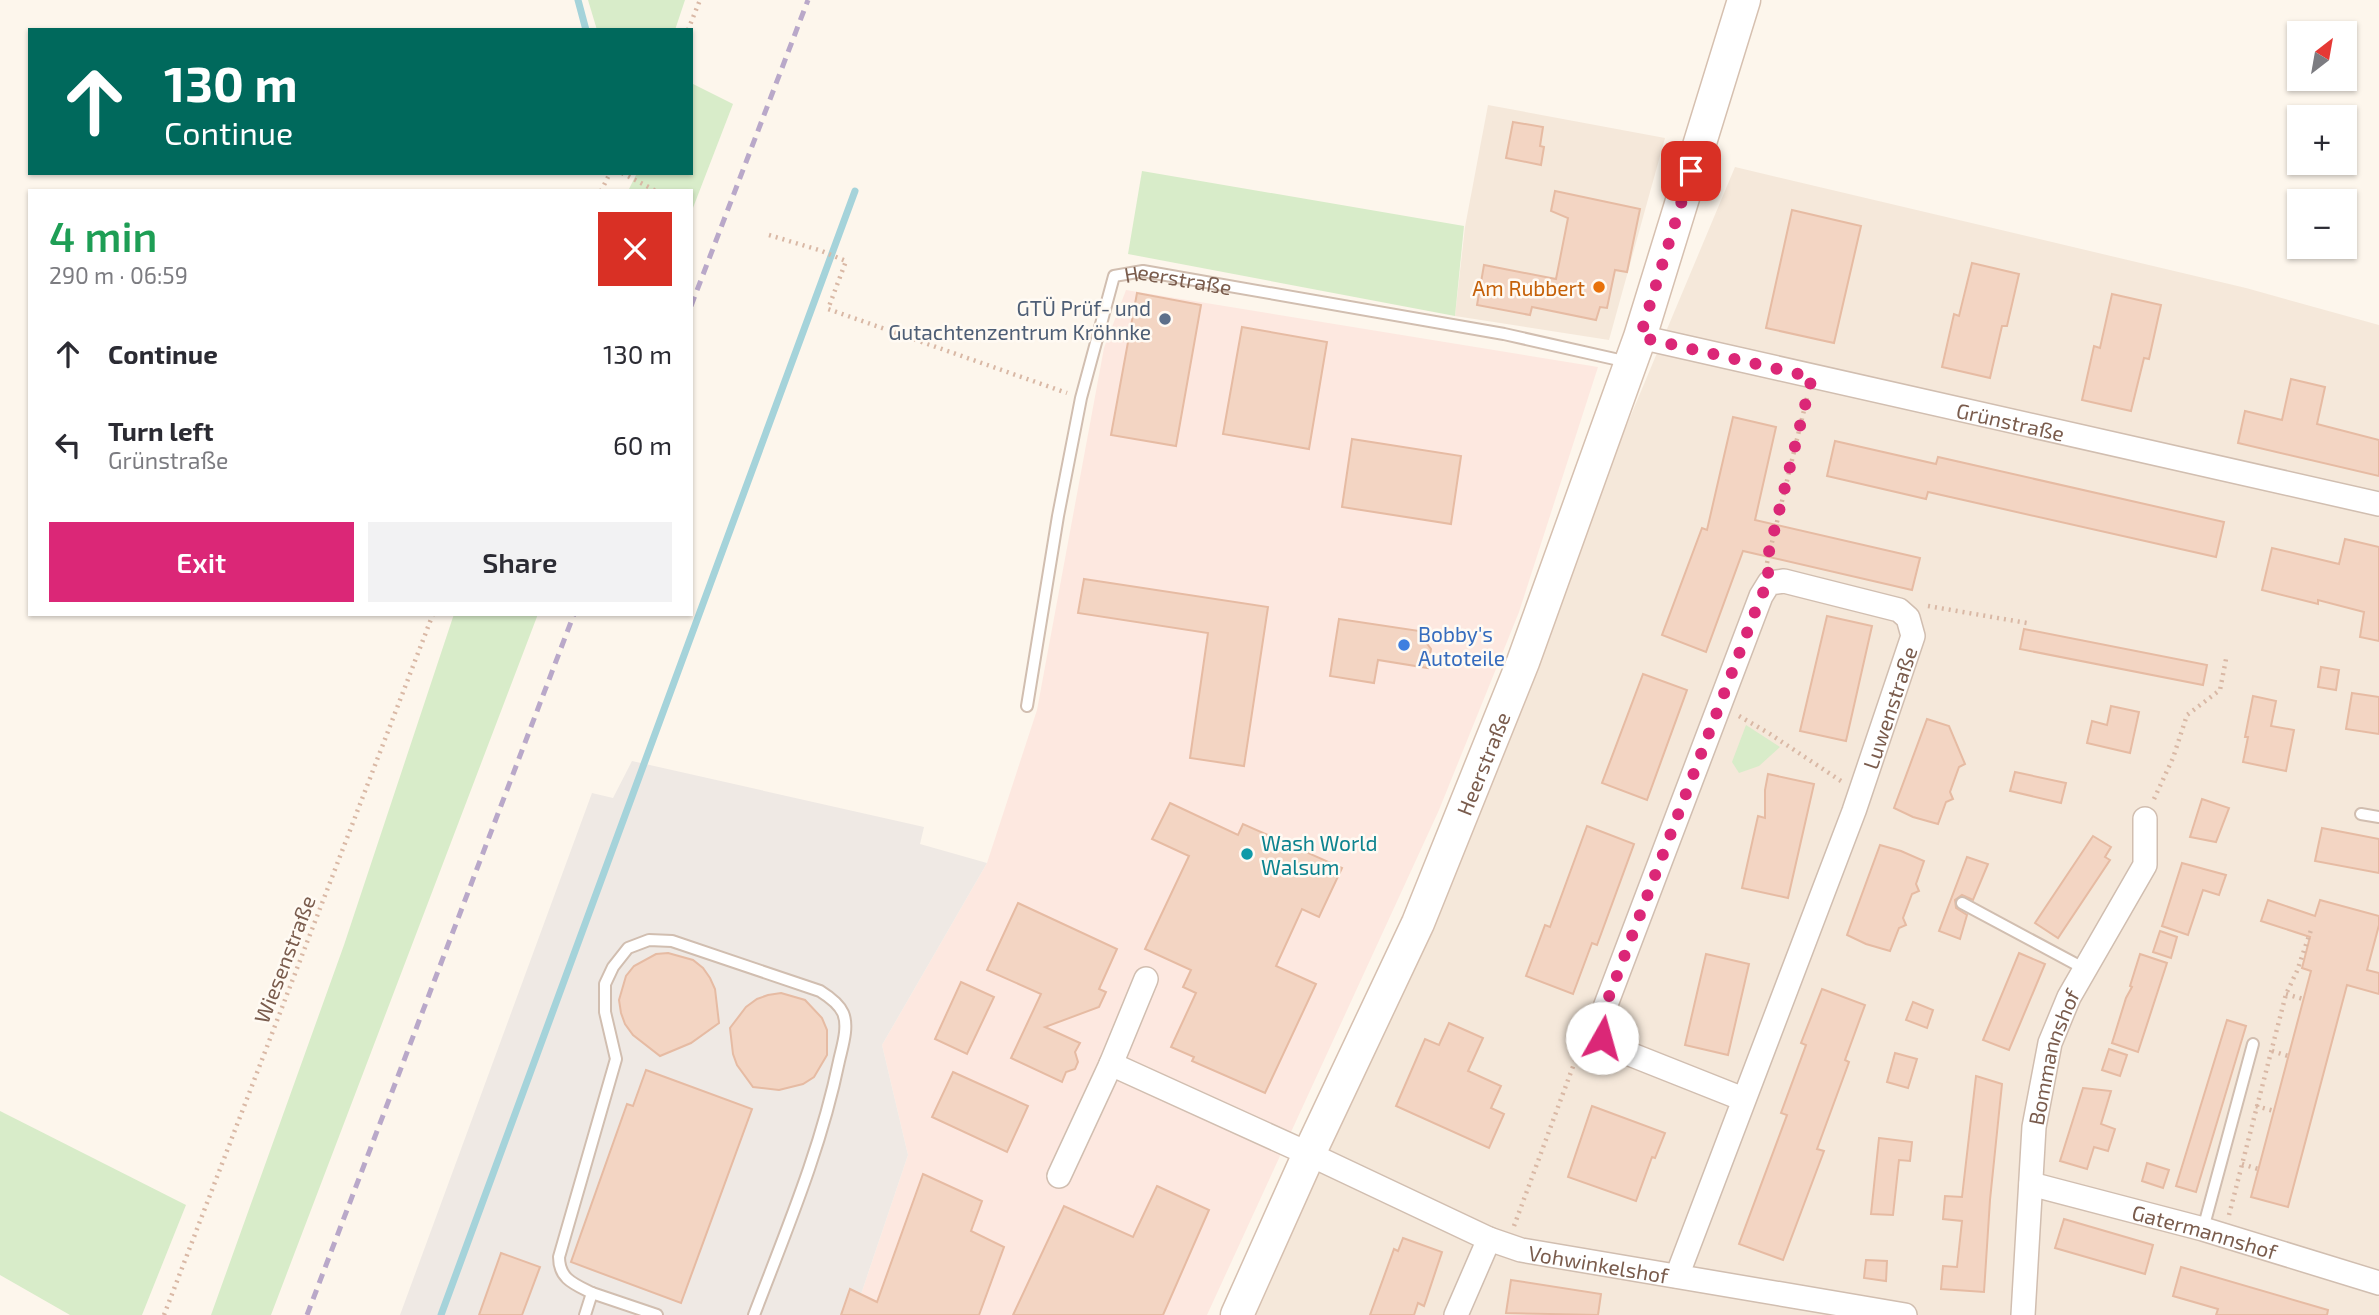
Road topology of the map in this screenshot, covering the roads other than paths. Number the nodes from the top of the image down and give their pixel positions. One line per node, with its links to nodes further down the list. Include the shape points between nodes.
1 (1744, 0): 2 (main road, Heerstraße)
2 (1635, 350): 3 (street, Grünstraße, via 1812,377); 4 (lane, Heerstraße, via 1504,334 1143,271 1114,276 1081,398); 14 (main road, Heerstraße, via 1523,662 1418,923)
3 (2379, 504)
4 (1027, 706)
5 (2361, 814): 6 (lane)
6 (2379, 817)
7 (2145, 819): 9 (street, Bommannshof, via 2145,865)
8 (1962, 903): 9 (lane)
9 (2085, 969): 16 (street, Bommannshof, via 2050,1043 2034,1127)
10 (1146, 979): 12 (street)
11 (2253, 1044): 17 (lane)
12 (1111, 1065): 14 (street); 15 (street)
13 (1743, 1099): 13 (street, Luwenstraße, via 1861,790 1913,636 1908,618 1899,610 1784,581 1769,583 1761,596 1602,1015 1602,1038 1617,1049); 19 (street, Luwenstraße)
14 (1309, 1154): 18 (street, Vohwinkelshof); 25 (main road, Heerstraße)
15 (1059, 1176)
16 (2031, 1184): 17 (street, Gatermannshof); 28 (street, Bommannshof)
17 (2213, 1233): 20 (street, Gatermannshof)
18 (1498, 1242): 19 (street, Vohwinkelshof, via 1521,1250); 26 (street)
19 (1677, 1276): 27 (street, Vohwinkelshof)
20 (2379, 1283)
21 (592, 1293): 22 (lane); 23 (lane); 24 (lane, via 564,1277 559,1257 616,1059 605,1012 605,984 628,948 649,940 672,941 820,991 843,1014 845,1031 830,1107)
22 (585, 1315)
23 (657, 1315)
24 (754, 1315)
25 (1237, 1315)
26 (1456, 1315)
27 (1905, 1315)
28 (2023, 1315)

